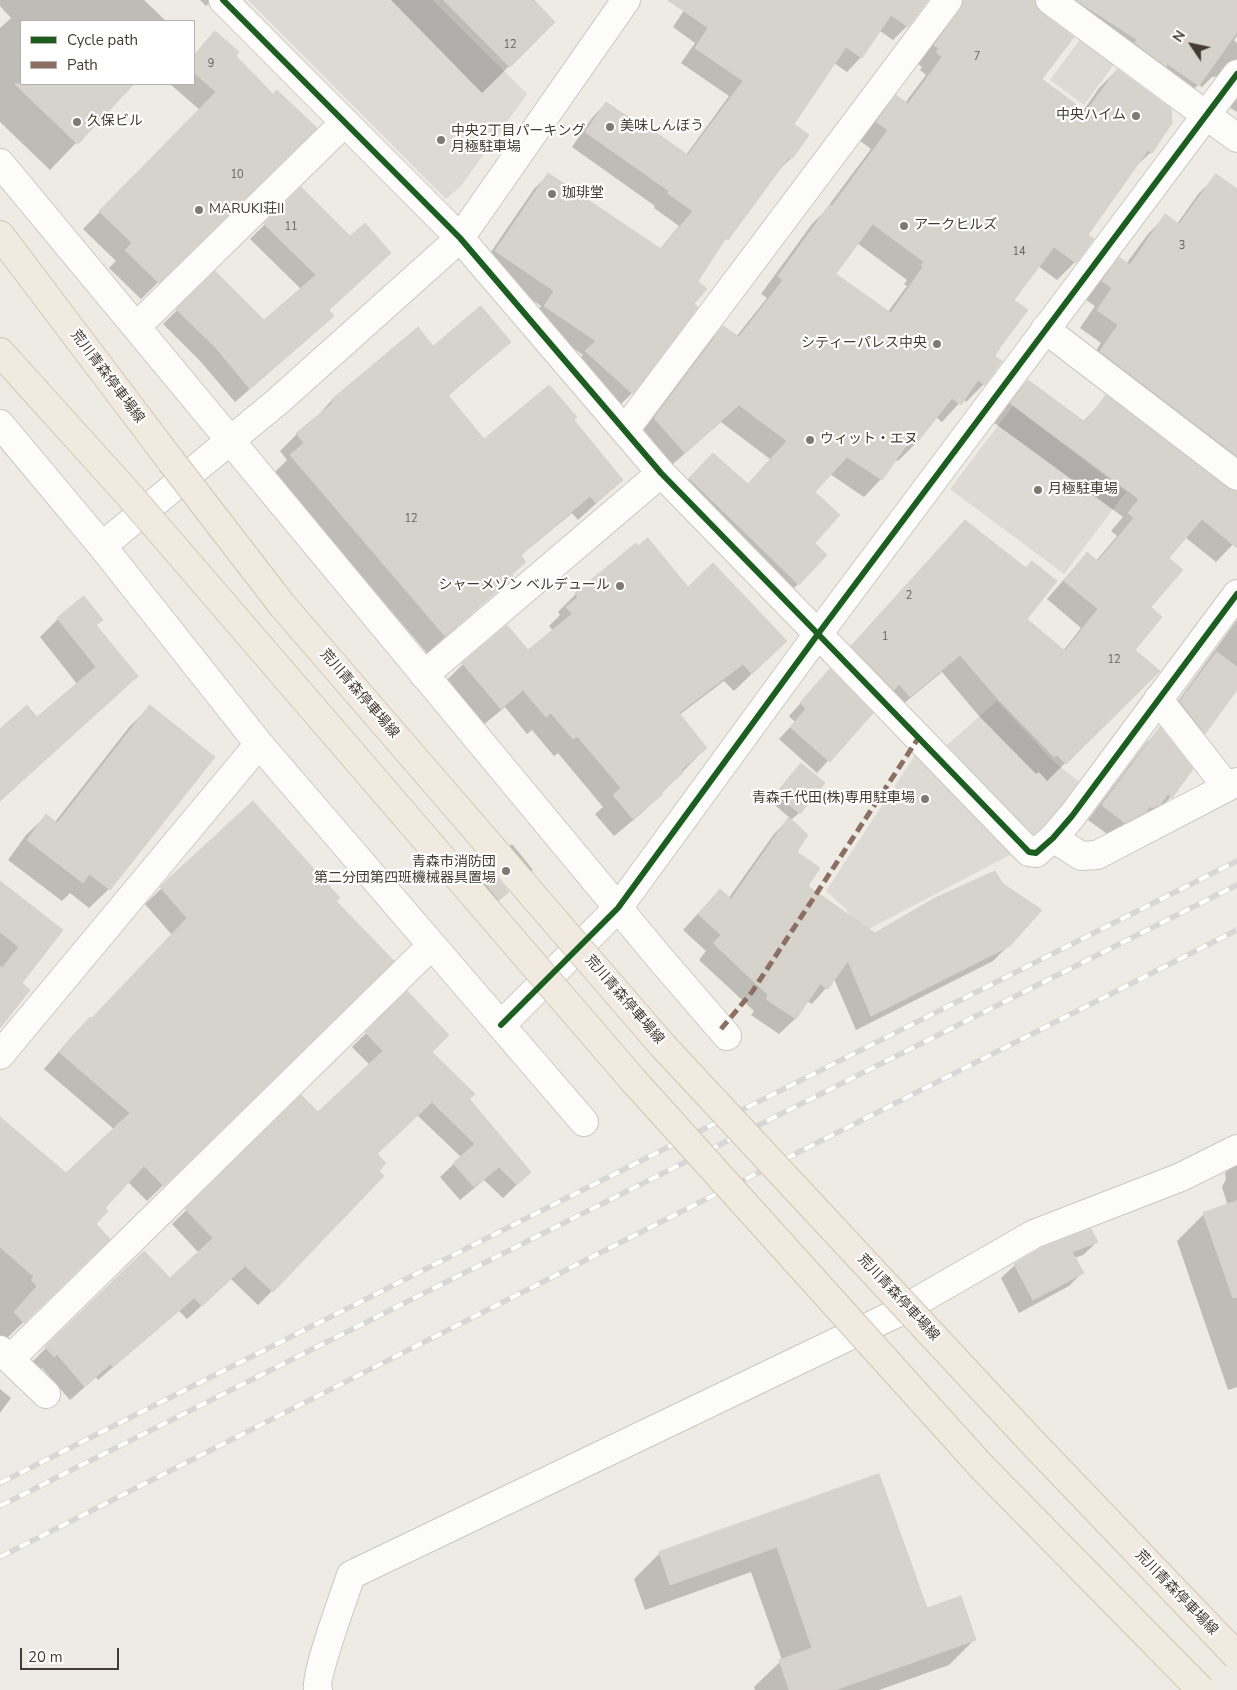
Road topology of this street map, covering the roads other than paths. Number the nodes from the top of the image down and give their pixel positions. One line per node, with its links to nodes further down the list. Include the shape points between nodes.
1 (223, 0): 7 (street)
2 (626, 0): 11 (street)
3 (948, 0): 16 (street)
4 (1050, 0): 6 (street)
5 (1237, 74): 6 (street)
6 (1206, 115): 8 (street); 13 (street)
7 (346, 122): 11 (street); 12 (street)
8 (1237, 138)
9 (0, 163): 12 (street)
10 (0, 235): 37 (main road, 荒川青森停車場線, bridge, via 282,605 663,1046 1025,1435)
11 (460, 238): 16 (street); 17 (street)
12 (136, 326): 17 (street)
13 (1045, 329): 19 (street); 22 (street)
14 (0, 352): 39 (main road, bridge, via 130,496 639,1087 981,1466)
15 (0, 424): 20 (street)
16 (626, 430): 18 (street)
17 (231, 441): 20 (street); 23 (street)
18 (661, 473): 22 (street); 23 (street)
19 (1237, 476)
20 (102, 546): 25 (street)
21 (1237, 594): 24 (street)
22 (818, 634): 27 (street, via 1029,852 1036,853); 28 (street)
23 (424, 675): 28 (street)
24 (1158, 699): 26 (street); 27 (street)
25 (260, 744): 29 (street); 32 (street)
26 (1232, 785): 27 (street, via 1097,855 1081,856)
27 (1053, 838)
28 (618, 908): 30 (street); 31 (street)
29 (431, 946): 30 (street); 35 (street)
30 (501, 1025): 33 (street)
31 (727, 1036)
32 (0, 1055)
33 (584, 1122)
34 (1237, 1149): 38 (street, via 1180,1177 1034,1234 895,1314 351,1575 323,1661)
35 (5, 1355): 36 (street)
36 (46, 1394)
37 (1237, 1656)
38 (318, 1690)
39 (1201, 1690)

